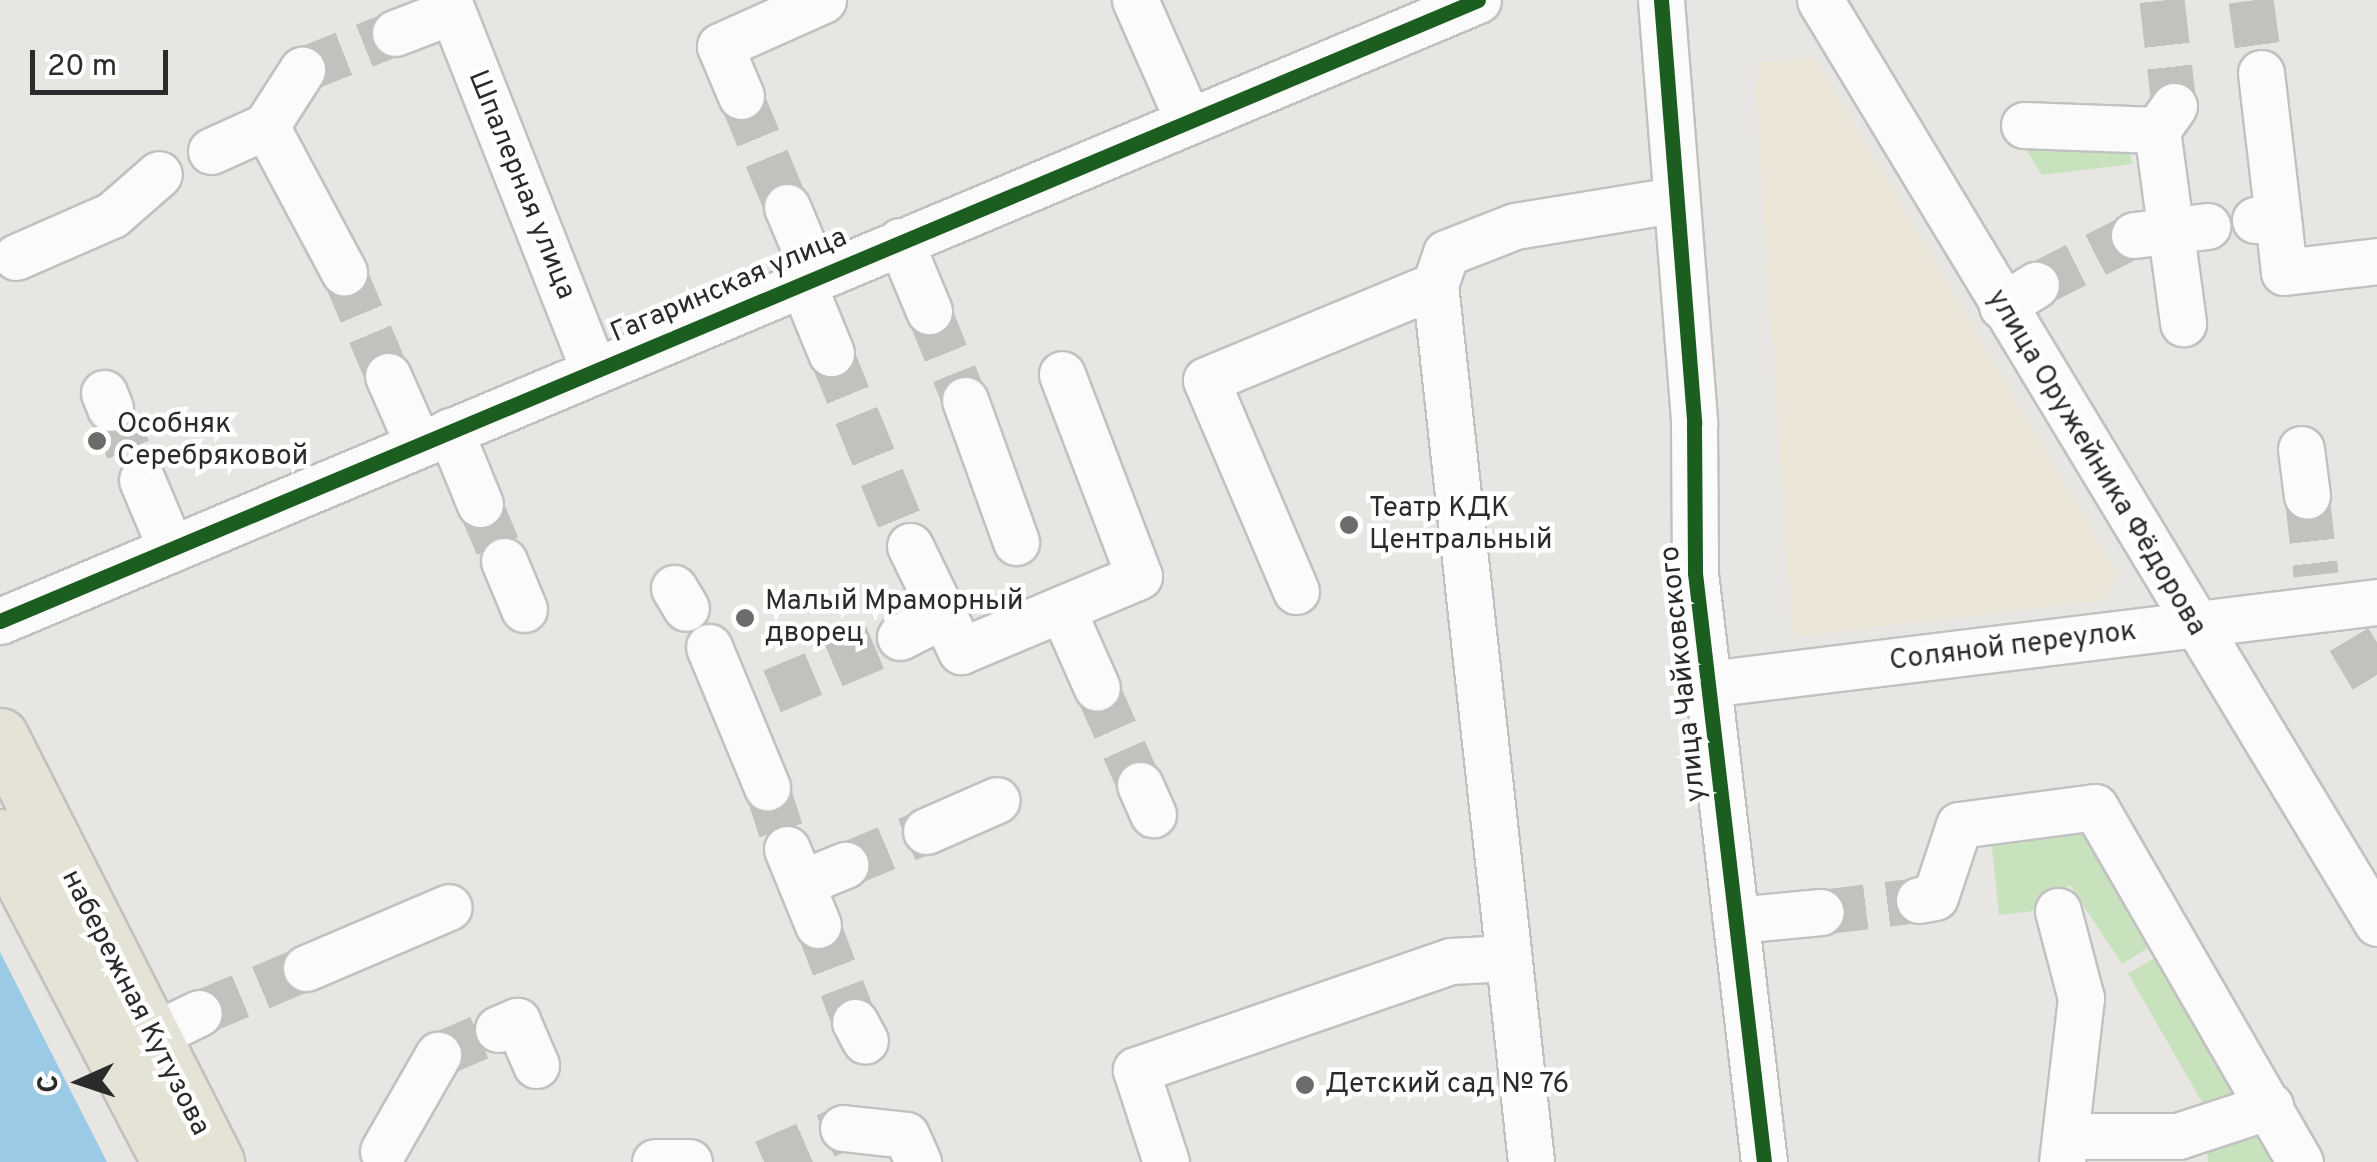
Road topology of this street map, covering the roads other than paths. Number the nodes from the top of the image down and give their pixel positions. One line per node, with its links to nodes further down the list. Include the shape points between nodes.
1 (823, 0): 10 (street, via 720,46)
2 (1135, 0): 11 (street)
3 (1478, 0): 11 (street, Гагаринская улица)
4 (1661, 0): 16 (street, улица Чайковского)
5 (1820, 0): 45 (street, улица Оружейника Фёдорова, via 2019,296)
6 (450, 6): 7 (street); 27 (street, Шпалерная улица)
7 (395, 33)
8 (302, 70): 13 (street)
9 (2261, 73): 20 (street, via 2267,219 2284,272)
10 (740, 96)
11 (1188, 120): 18 (street, Гагаринская улица)
12 (2024, 125): 25 (street, via 2165,118)
13 (266, 126): 14 (street); 21 (street)
14 (210, 152)
15 (159, 174): 19 (street, via 112,215)
16 (1673, 200): 23 (street, via 1516,226 1446,253); 47 (street, улица Чайковского)
17 (787, 207): 22 (street)
18 (900, 241): 22 (street, Гагаринская улица); 24 (street)
19 (16, 257)
20 (2377, 261)
21 (344, 272)
22 (809, 279): 26 (street); 27 (street, Гагаринская улица)
23 (1435, 284): 40 (street, via 1206,380); 62 (street)
24 (928, 311)
25 (2183, 323)
26 (831, 353)
27 (594, 370): 31 (street, Гагаринская улица)
28 (1062, 374): 43 (street, via 1139,576)
29 (388, 376): 31 (street)
30 (965, 400): 36 (street)
31 (434, 438): 35 (street); 38 (street, Гагаринская улица)
32 (2300, 449): 34 (street)
33 (142, 480): 38 (street)
34 (2307, 496)
35 (480, 504)
36 (1016, 542)
37 (910, 546): 43 (street, via 920,627 961,651)
38 (171, 549): 44 (street, Гагаринская улица)
39 (504, 561): 42 (street)
40 (1296, 591)
41 (2342, 606): 45 (street, Соляной переулок)
42 (524, 609)
43 (1062, 609): 48 (street)
44 (0, 621)
45 (2192, 624): 47 (street, Соляной переулок); 57 (street, улица Оружейника Фёдорова)
46 (709, 647): 50 (street, via 753,699)
47 (1708, 684): 60 (street, улица Чайковского)
48 (1096, 688)
49 (0, 736): 73 (main road, набережная Кутузова, via 175,1025)
50 (767, 787)
51 (997, 800): 52 (street)
52 (926, 830)
53 (0, 836): 72 (main road, набережная Кутузова)
54 (845, 865): 61 (street, via 794,866)
55 (1919, 900): 67 (street, via 1936,898 1958,825 2095,807)
56 (449, 907): 63 (street)
57 (2373, 909)
58 (1821, 912): 60 (street)
59 (2058, 912): 69 (street, via 2081,998)
60 (1736, 920): 79 (street, улица Чайковского)
61 (818, 925)
62 (1508, 958): 77 (street, via 1451,960 1136,1070); 78 (street)
63 (306, 968)
64 (498, 1029): 66 (street, via 517,1021)
65 (438, 1055): 71 (street)
66 (536, 1065)
67 (2270, 1106): 70 (street); 80 (street)
68 (843, 1128): 76 (street, via 906,1135)
69 (2064, 1149): 70 (street)
70 (2180, 1149)
71 (383, 1152)
72 (170, 1162)
73 (216, 1162)
74 (655, 1162): 75 (street)
75 (688, 1162)
76 (918, 1162)
77 (1166, 1162)
78 (1531, 1162)
79 (1764, 1162)
80 (2300, 1162)

